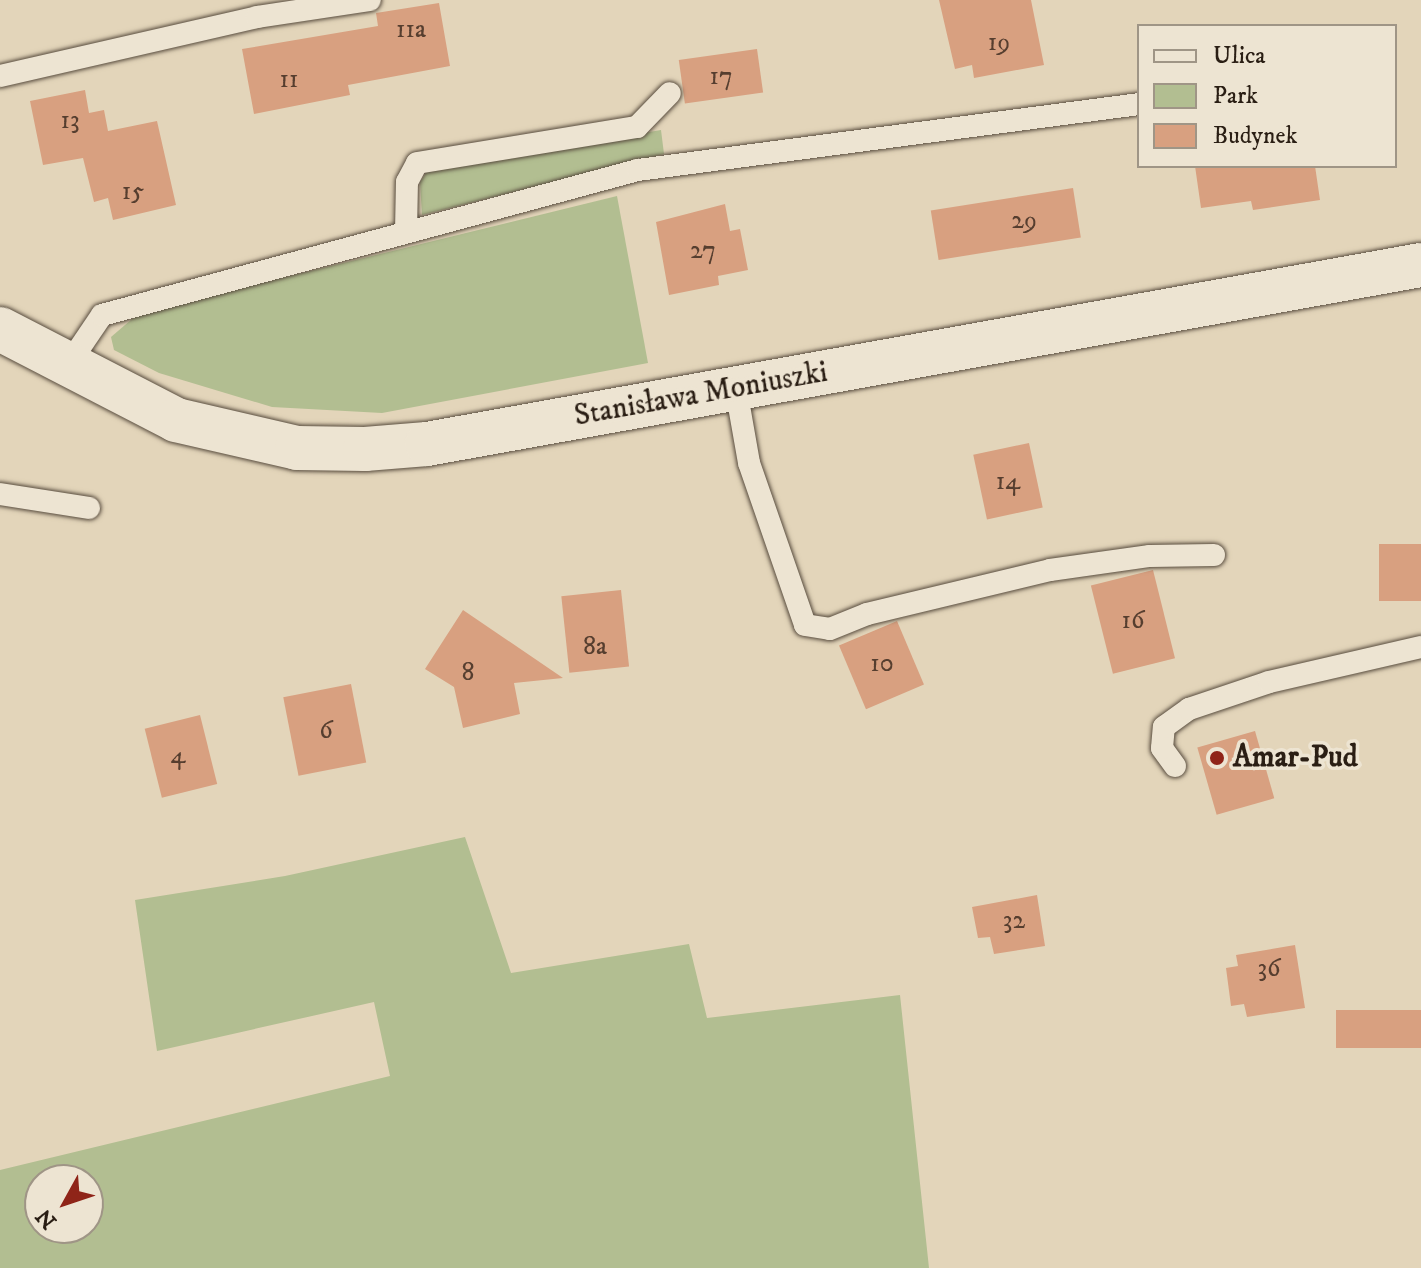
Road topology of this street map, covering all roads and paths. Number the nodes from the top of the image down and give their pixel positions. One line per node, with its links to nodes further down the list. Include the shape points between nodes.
1 (370, 0): 2 (lane, via 257,17)
2 (0, 76)
3 (670, 93): 5 (lane, via 637,127 417,163 407,182)
4 (1137, 104): 5 (lane, via 638,170)
5 (406, 232): 9 (lane, via 102,315)
6 (1421, 265): 10 (street, Stanisława Moniuszki)
7 (0, 295): 9 (street)
8 (0, 329): 9 (street, Stanisława Moniuszki)
9 (60, 359): 10 (street, Stanisława Moniuszki, via 176,420 297,448 427,444)
10 (736, 389): 13 (lane, via 749,463 805,625 830,629 867,614 1050,570 1150,556)
11 (0, 494): 12 (lane)
12 (89, 508)
13 (1214, 555)
14 (1421, 647): 15 (lane, via 1269,682 1189,709 1164,727 1162,748)
15 (1175, 766)

